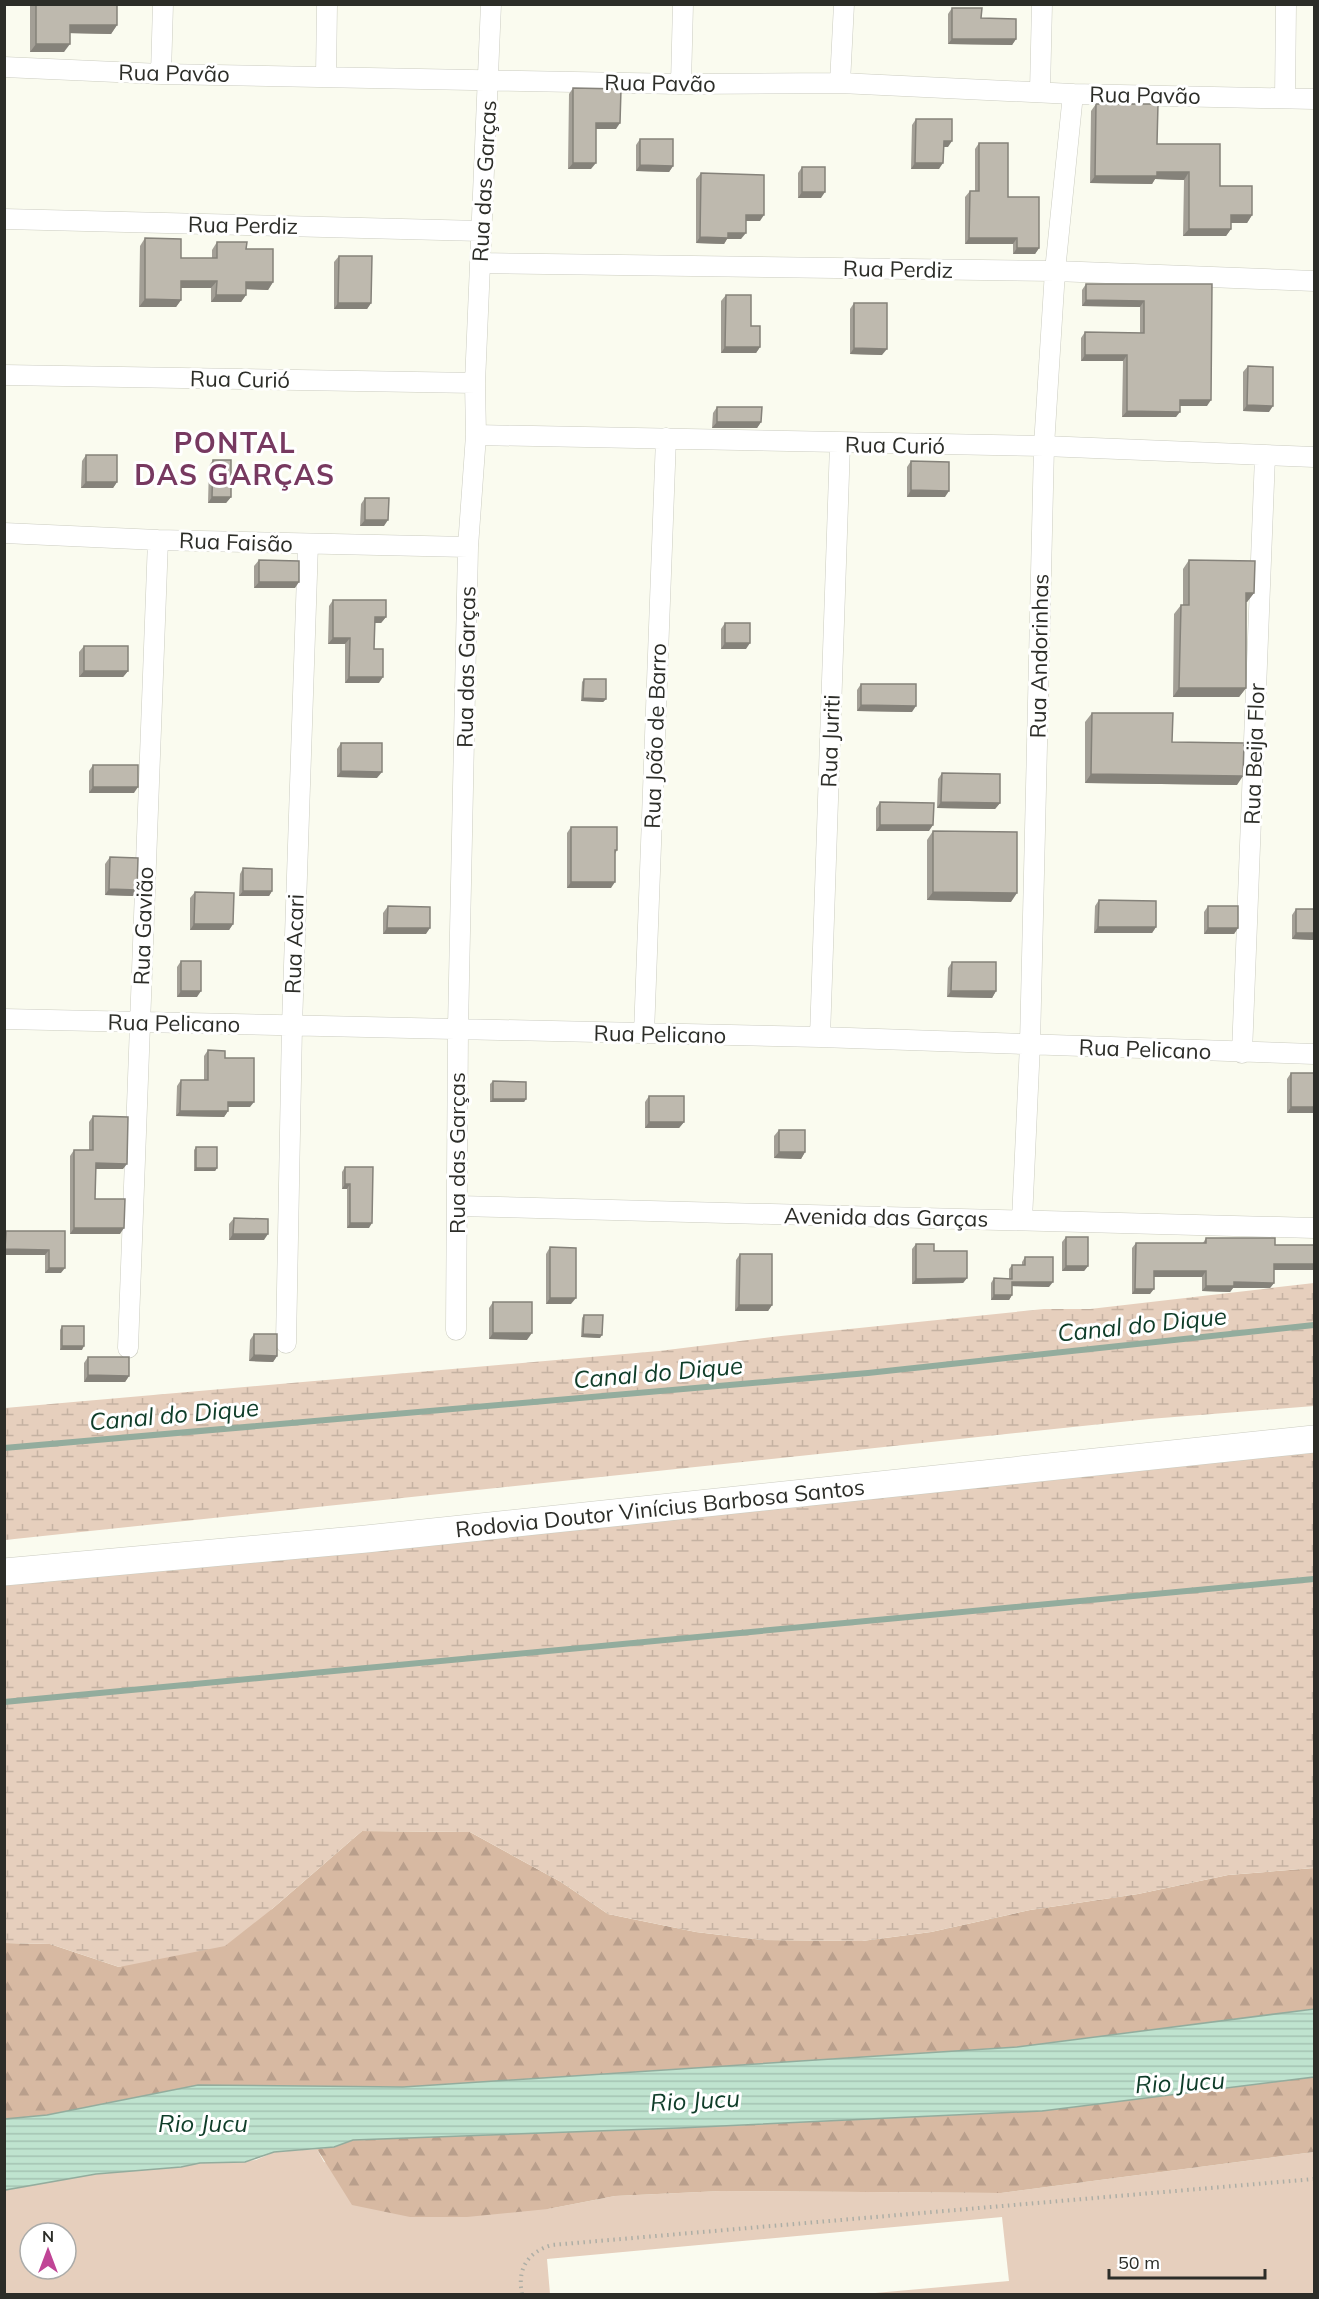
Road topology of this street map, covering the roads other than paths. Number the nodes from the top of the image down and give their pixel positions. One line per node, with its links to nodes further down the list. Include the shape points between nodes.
1 (163, 4): 9 (street)
2 (327, 4): 10 (street)
3 (491, 4): 11 (street, Rua das Garças)
4 (683, 4): 13 (street)
5 (844, 4): 12 (street)
6 (1042, 4): 14 (street)
7 (1286, 4): 16 (street)
8 (4, 67): 9 (street, Rua Pavão)
9 (161, 74): 10 (street, Rua Pavão)
10 (326, 76): 11 (street, Rua Pavão)
11 (489, 80): 13 (street, Rua Pavão); 19 (street, Rua das Garças)
12 (840, 83): 13 (street, Rua Pavão); 14 (street, Rua Pavão)
13 (681, 84)
14 (1040, 91): 15 (street, Rua Pavão)
15 (1073, 94): 16 (street, Rua Pavão); 21 (street, Rua Andorinhas)
16 (1285, 98): 17 (street, Rua Pavão)
17 (1314, 99)
18 (4, 219): 19 (street, Rua Perdiz)
19 (481, 231): 20 (street, Rua das Garças)
20 (481, 263): 21 (street, Rua Perdiz); 24 (street, Rua das Garças)
21 (1055, 271): 22 (street, Rua Perdiz); 28 (street, Rua Andorinhas)
22 (1314, 281)
23 (4, 375): 24 (street, Rua Curió)
24 (475, 383): 25 (street, Rua das Garças)
25 (476, 435): 26 (street, Rua Curió); 34 (street, Rua das Garças)
26 (666, 438): 27 (street, Rua Curió); 39 (street, Rua João de Barro)
27 (840, 444): 28 (street, Rua Curió); 40 (street, Rua Juriti)
28 (1044, 446): 29 (street, Rua Curió); 41 (street, Rua Andorinhas)
29 (1264, 456): 30 (street, Rua Curió); 42 (street, Rua Beija Flor)
30 (1314, 457)
31 (4, 533): 32 (street, Rua Faisão)
32 (158, 540): 33 (street, Rua Faisão); 36 (street, Rua Gavião)
33 (308, 544): 34 (street, Rua Faisão); 37 (street, Rua Acari)
34 (468, 548): 38 (street, Rua das Garças)
35 (4, 1018): 36 (street, Rua Pelicano)
36 (140, 1022): 37 (street, Rua Pelicano); 49 (street, Rua Gavião)
37 (292, 1026): 38 (street, Rua Pelicano); 48 (street, Rua Acari)
38 (458, 1029): 39 (street, Rua Pelicano); 44 (street, Rua das Garças)
39 (644, 1034): 40 (street, Rua Pelicano)
40 (820, 1037): 41 (street, Rua Pelicano)
41 (1030, 1044): 42 (street, Rua Pelicano); 45 (street, Rua Andorinhas)
42 (1242, 1053): 43 (street, Rua Pelicano)
43 (1314, 1054)
44 (457, 1206): 45 (street, Avenida das Garças); 47 (street, Rua das Garças)
45 (1022, 1220): 46 (street, Avenida das Garças)
46 (1314, 1228)
47 (456, 1330)
48 (286, 1343)
49 (128, 1348)
50 (1314, 1439): 51 (main road, Rodovia Doutor Vinícius Barbosa Santos, via 390,1536)
51 (4, 1572)

